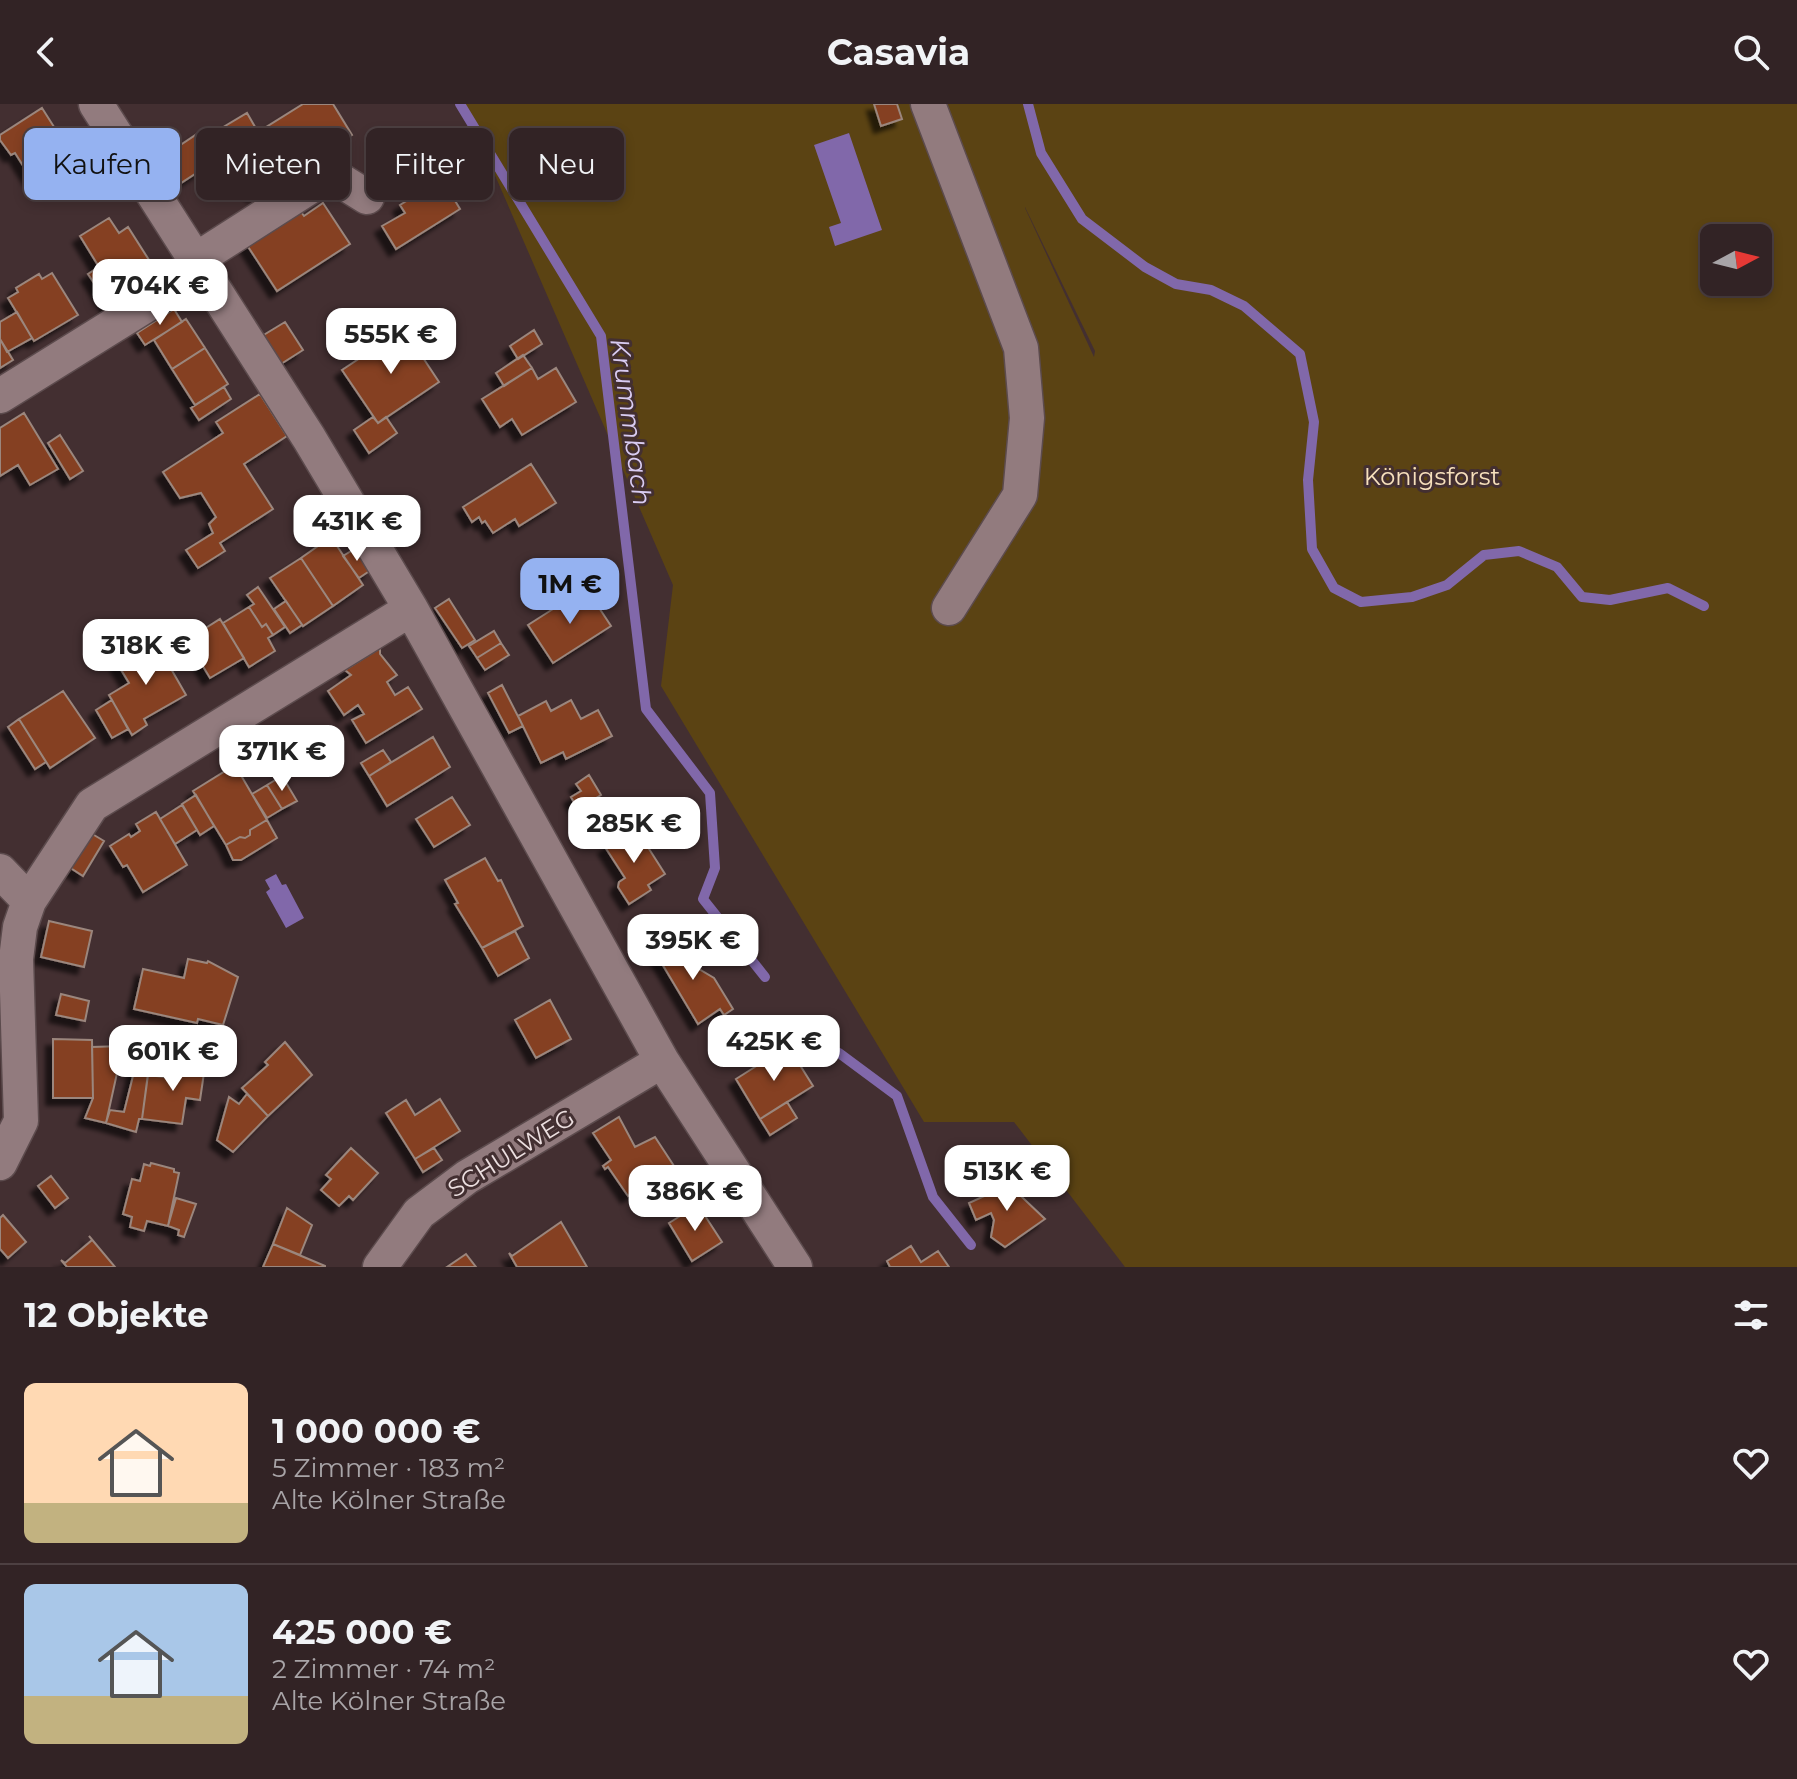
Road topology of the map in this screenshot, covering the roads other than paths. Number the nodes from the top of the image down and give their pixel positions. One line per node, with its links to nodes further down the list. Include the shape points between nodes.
1 (96, 104): 4 (street)
2 (928, 104): 6 (street, via 1021,348 1027,418 1020,495)
3 (366, 196): 4 (street, via 330,174)
4 (198, 266): 5 (street); 7 (street)
5 (0, 396)
6 (949, 608)
7 (411, 609): 9 (street, via 92,805); 10 (street)
8 (0, 871): 9 (street)
9 (29, 901): 11 (street, via 16,959 21,1121)
10 (662, 1061): 12 (street, SCHULWEG, via 467,1177 419,1213); 13 (street)
11 (0, 1163)
12 (380, 1267)
13 (795, 1267)

